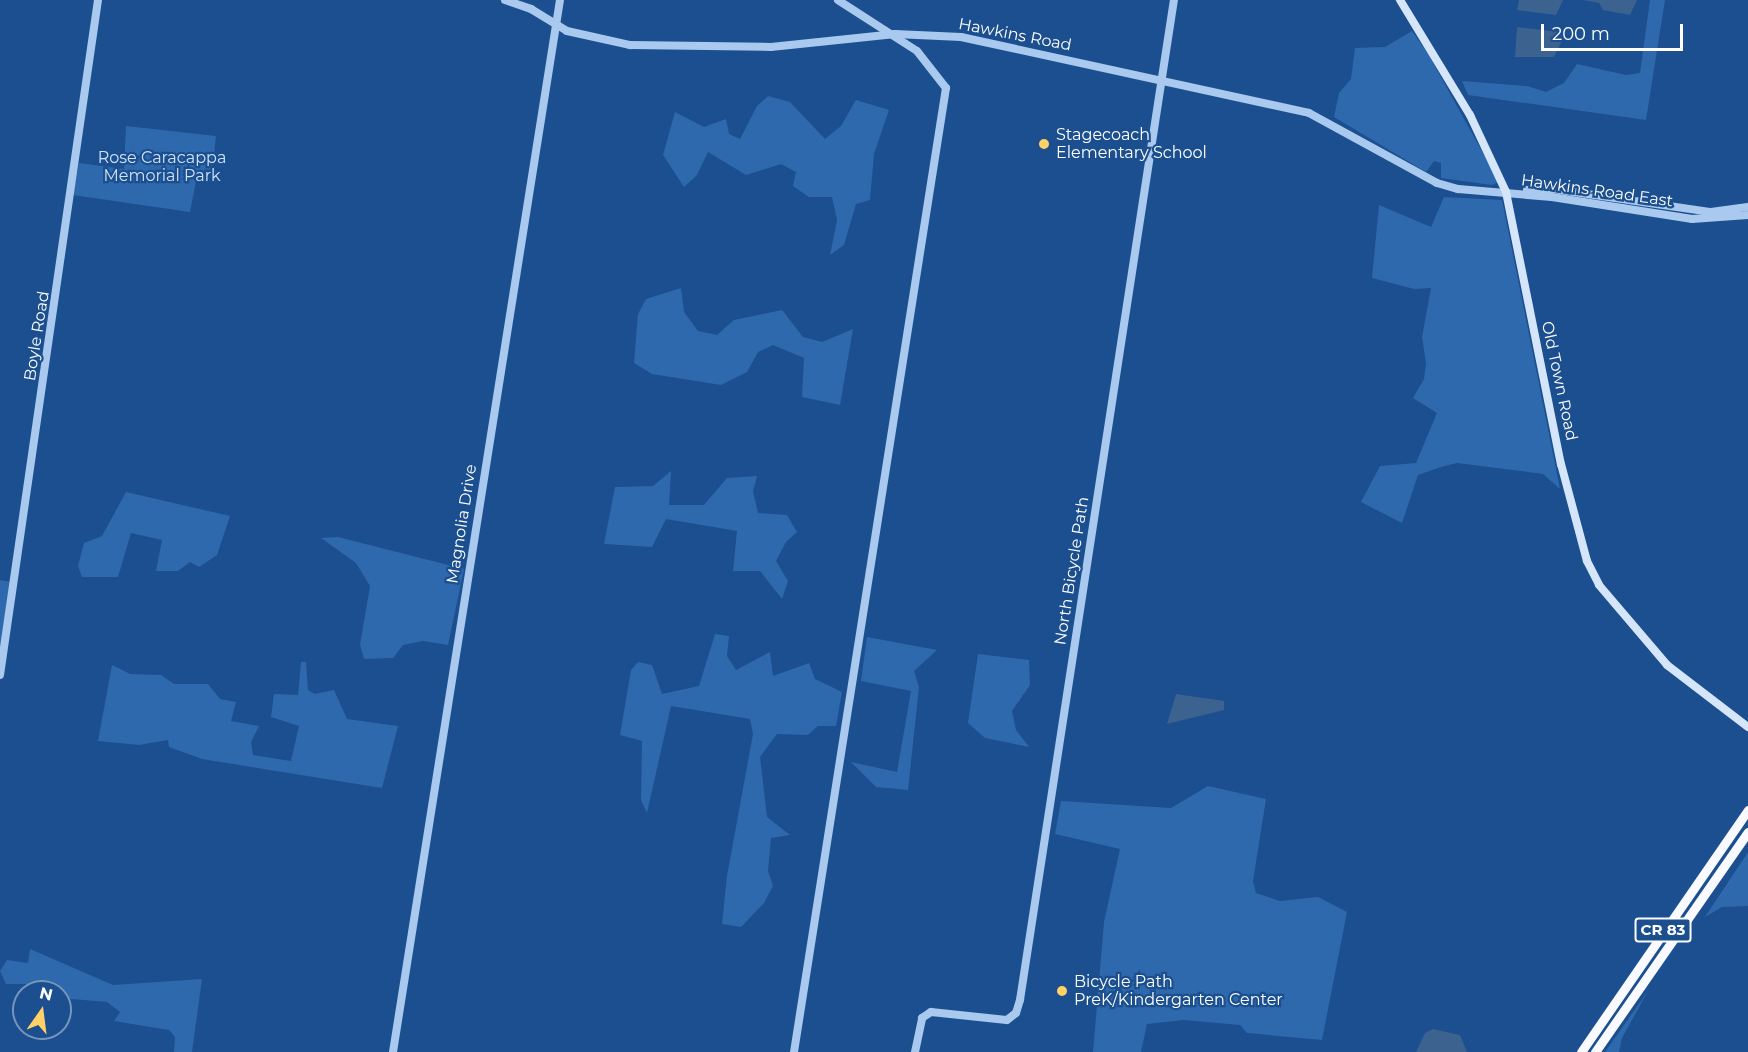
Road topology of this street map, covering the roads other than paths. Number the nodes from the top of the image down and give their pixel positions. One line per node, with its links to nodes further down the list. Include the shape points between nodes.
1 (98, 0): 14 (street, Boyle Road)
2 (505, 0): 7 (street, Hawkins Road)
3 (838, 0): 9 (street)
4 (1174, 0): 10 (street, North Bicycle Path)
5 (1400, 0): 11 (main road, Old Town Road, via 1470,115)
6 (559, 2): 7 (street, via 550,13); 8 (street, Magnolia Drive)
7 (540, 14): 8 (street, Hawkins Road)
8 (555, 22): 9 (street, Hawkins Road, via 567,31 630,45 771,47); 18 (street, Magnolia Drive)
9 (895, 34): 10 (street, Hawkins Road, via 961,37); 19 (street, via 925,60 945,88)
10 (1161, 79): 11 (street, Hawkins Road, via 1309,113 1437,183); 20 (street, North Bicycle Path, via 1018,1007 1013,1018 1007,1020 931,1012 922,1018)
11 (1506, 192): 12 (street, Hawkins Road East, via 1553,189 1711,212); 13 (street, Hawkins Road East, via 1692,219); 15 (main road, Old Town Road, via 1561,464 1587,561 1599,585 1667,664)
12 (1748, 207)
13 (1748, 215)
14 (0, 675)
15 (1748, 727)
16 (1748, 810): 21 (highway, CR 83)
17 (1748, 832): 22 (highway, CR 83)
18 (393, 1052)
19 (794, 1052)
20 (915, 1052)
21 (1581, 1052)
22 (1595, 1052)

